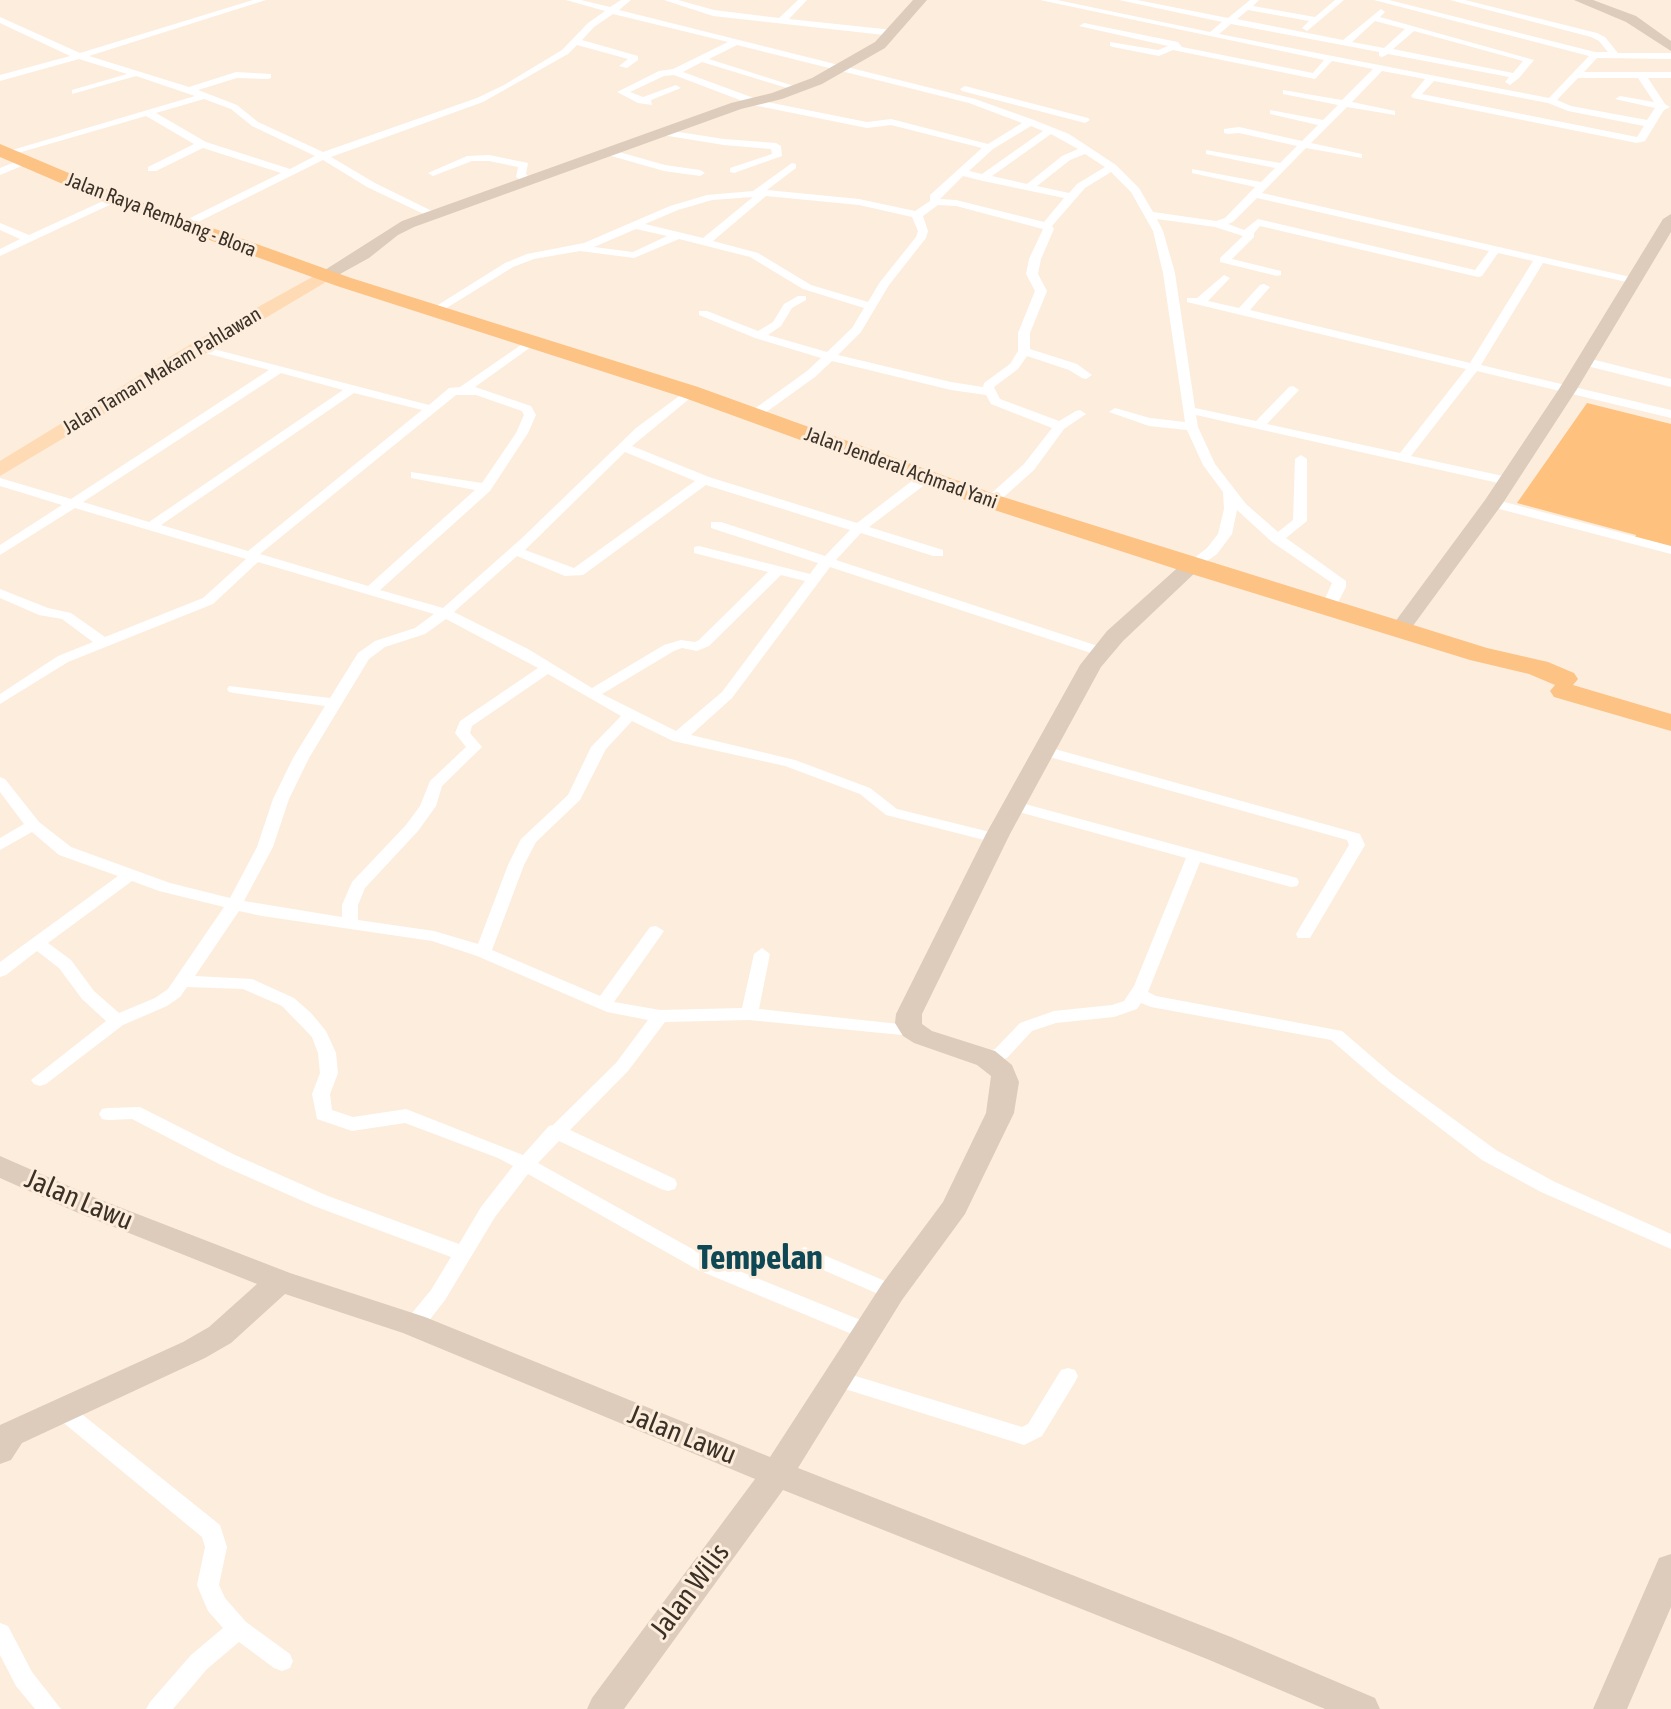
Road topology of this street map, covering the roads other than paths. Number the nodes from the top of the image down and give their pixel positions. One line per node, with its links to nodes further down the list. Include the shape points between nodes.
1 (262, 0): 44 (street)
2 (570, 0): 16 (street)
3 (627, 0): 16 (street)
4 (668, 0): 20 (street, via 706,12)
5 (803, 0): 20 (street)
6 (920, 0): 28 (main road)
7 (1044, 0): 27 (street)
8 (1123, 0): 17 (street)
9 (1198, 0): 17 (street)
10 (1340, 0): 23 (street)
11 (1378, 0): 14 (street)
12 (1454, 0): 19 (street)
13 (1581, 0): 39 (main road, via 1631,19)
14 (1401, 3): 18 (street); 24 (street)
15 (1250, 4): 22 (street); 23 (street)
16 (610, 11): 34 (street); 35 (street)
17 (1182, 12): 22 (street)
18 (1373, 18): 26 (street); 33 (street)
19 (1528, 18): 30 (street); 43 (street, via 1598,37)
20 (783, 19): 28 (street)
21 (0, 20): 44 (street)
22 (1229, 20): 29 (street); 31 (street)
23 (1316, 20): 29 (street)
24 (1474, 25): 30 (street); 32 (street)
25 (1084, 26): 38 (street)
26 (1412, 28): 32 (street); 40 (street)
27 (1194, 31): 31 (street); 38 (street)
28 (893, 33): 50 (main road)
29 (1302, 33): 33 (street)
30 (1506, 33): 36 (street)
31 (1212, 35): 47 (street)
32 (1454, 39): 41 (street); 48 (street)
33 (1347, 41): 40 (street)
34 (578, 42): 51 (street, via 635,58); 96 (street, via 480,100)
35 (736, 42): 49 (street); 50 (street)
36 (1545, 43): 42 (street); 46 (street)
37 (1113, 44): 38 (street, via 1159,53)
38 (1177, 46): 60 (street)
39 (1671, 47)
40 (1387, 49): 48 (street); 53 (street)
41 (1494, 50): 46 (street); 52 (street)
42 (1595, 55): 43 (street); 56 (street)
43 (1615, 55): 45 (street)
44 (79, 56): 55 (street); 62 (street)
45 (1671, 56)
46 (1523, 57): 61 (street, via 1528,62)
47 (1330, 58): 53 (street); 60 (street)
48 (1433, 58): 52 (street)
49 (701, 59): 54 (street); 67 (street)
50 (846, 64): 67 (main road); 81 (street); 83 (street)
51 (624, 66)
52 (1470, 66): 61 (street)
53 (1374, 67): 63 (street); 75 (street)
54 (675, 72): 65 (street, via 622,92 645,102); 73 (street)
55 (134, 74): 66 (street); 69 (street)
56 (1576, 75): 57 (street); 74 (street)
57 (1641, 75): 58 (street); 76 (street)
58 (1671, 75)
59 (268, 76): 66 (street, via 236,75)
60 (1315, 76): 64 (street)
61 (1516, 76): 68 (street)
62 (0, 78)
63 (1431, 78): 68 (street); 82 (street, via 1416,96)
64 (1307, 84)
65 (676, 88)
66 (190, 90): 71 (street)
67 (797, 90): 73 (main road)
68 (1502, 91): 74 (street)
69 (75, 92)
70 (1286, 92): 75 (street)
71 (205, 96): 78 (street); 96 (street)
72 (1620, 99): 76 (street)
73 (755, 102): 88 (main road); 92 (street, via 867,125 891,122)
74 (1554, 103): 82 (street); 85 (street)
75 (1344, 104): 80 (street); 84 (street)
76 (1666, 107): 85 (street)
77 (1273, 112): 84 (street)
78 (148, 113): 90 (street); 98 (street)
79 (1095, 113): 81 (street)
80 (1392, 113)
81 (1085, 120): 89 (street)
82 (1542, 121): 85 (street, via 1637,140)
83 (1031, 122): 86 (street); 92 (street)
84 (1325, 123): 91 (street)
85 (1651, 124)
86 (1051, 130): 89 (street); 109 (street)
87 (1228, 131): 91 (street)
88 (666, 133): 95 (main road); 103 (street, via 776,146 777,156)
89 (1065, 136): 93 (street)
90 (202, 144): 102 (street); 105 (street)
91 (1305, 145): 97 (street); 101 (street)
92 (989, 147): 106 (street)
93 (1087, 149): 100 (street); 111 (street, via 1066,158)
94 (1210, 152): 101 (street)
95 (612, 153): 108 (street); 110 (main road)
96 (323, 156): 105 (street); 117 (street)
97 (1358, 156)
98 (8, 159): 115 (highway, Jalan Raya Rembang - Blora)
99 (792, 166): 113 (street)
100 (1112, 167): 114 (street, via 1089,179); 119 (street, via 1135,190)
101 (1283, 167): 112 (street)
102 (152, 169)
103 (734, 170)
104 (1196, 171): 112 (street)
105 (290, 172): 122 (street)
106 (960, 172): 109 (street); 116 (street, via 934,197)
107 (433, 173): 110 (street, via 471,158 489,158 524,165 520,175)
108 (700, 173)
109 (983, 178): 111 (street)
110 (530, 182): 117 (main road)
111 (1028, 188): 114 (street)
112 (1259, 190): 121 (street, via 1229,220); 131 (street)
113 (760, 193): 118 (street, via 859,202); 123 (street, via 693,201); 129 (street)
114 (1072, 197): 125 (street)
115 (114, 199): 122 (highway, Jalan Raya Rembang - Blora); 128 (street)
116 (936, 202): 118 (street); 125 (street)
117 (432, 215): 135 (main road, via 392,232)
118 (917, 215): 140 (street, via 921,238)
119 (1149, 215): 121 (street); 161 (street, via 1169,273)
120 (1671, 219): 137 (main road)
121 (1217, 224): 134 (street, via 1250,235 1224,260)
122 (184, 225): 135 (highway, Jalan Raya Rembang - Blora)
123 (633, 225): 127 (street); 130 (street)
124 (0, 226): 128 (street)
125 (1046, 226): 147 (street, via 1032,274 1041,291 1024,333)
126 (1248, 232): 131 (street, via 1258,222 1478,274)
127 (679, 235): 129 (street); 130 (street, via 634,255)
128 (29, 239): 132 (street)
129 (706, 241): 140 (street, via 754,255 817,291)
130 (578, 248): 141 (street, via 509,265)
131 (1495, 250): 133 (street)
132 (0, 253)
133 (1539, 260): 137 (street); 150 (street)
134 (1277, 273)
135 (325, 275): 141 (highway, Jalan Jenderal Achmad Yani); 146 (main road, Jalan Taman Makam Pahlawan)
136 (1224, 278): 142 (street, via 1195,301)
137 (1631, 280): 149 (main road)
138 (1264, 287): 142 (street)
139 (802, 298): 144 (street)
140 (870, 306): 148 (street, via 857,330)
141 (436, 310): 145 (highway, Jalan Jenderal Achmad Yani)
142 (1242, 312): 150 (street)
143 (703, 313): 144 (street)
144 (759, 336): 148 (street)
145 (531, 342): 155 (street); 158 (highway, Jalan Jenderal Achmad Yani)
146 (198, 348): 151 (street); 172 (main road, Jalan Taman Makam Pahlawan)
147 (1024, 351): 152 (street); 159 (street, via 993,381)
148 (828, 356): 159 (street); 165 (street)
149 (1583, 361): 153 (street); 156 (main road)
150 (1473, 368): 156 (street); 170 (street)
151 (278, 370): 154 (street); 181 (street)
152 (1086, 375)
153 (1671, 383)
154 (353, 388): 160 (street); 184 (street)
155 (466, 388): 160 (street); 178 (street, via 518,403 530,415)
156 (1568, 389): 164 (street); 176 (main road)
157 (1293, 390): 166 (street)
158 (690, 392): 165 (highway, Jalan Jenderal Achmad Yani); 169 (street)
159 (989, 392): 167 (street, via 995,401)
160 (427, 408): 192 (street)
161 (1189, 410): 166 (street); 168 (street)
162 (1115, 412): 168 (street, via 1160,425)
163 (1080, 414): 167 (street)
164 (1671, 414)
165 (754, 415): 174 (highway, Jalan Jenderal Achmad Yani)
166 (1260, 424): 170 (street)
167 (1058, 427): 180 (street, via 1029,467)
168 (1192, 427): 179 (street)
169 (624, 447): 175 (street); 190 (street)
170 (1404, 456): 176 (street)
171 (1301, 459): 186 (street, via 1300,521)
172 (0, 470)
173 (416, 475): 178 (street)
174 (926, 477): 180 (highway, Jalan Jenderal Achmad Yani); 185 (street)
175 (704, 480): 185 (street); 190 (street, via 578,572)
176 (1507, 481): 182 (main road)
177 (0, 482): 181 (street)
178 (485, 488): 197 (street)
179 (1228, 493): 186 (street); 194 (street, via 1231,509 1225,534)
180 (991, 501): 194 (highway, Jalan Jenderal Achmad Yani)
181 (72, 503): 184 (street); 189 (street)
182 (1493, 503): 188 (street); 201 (main road)
183 (716, 525): 193 (street)
184 (151, 526): 192 (street)
185 (858, 529): 191 (street); 193 (street)
186 (1277, 539): 199 (street, via 1339,581)
187 (699, 550): 195 (street)
188 (1671, 550)
189 (0, 551)
190 (516, 551): 200 (street)
191 (938, 553)
192 (254, 556): 197 (street); 202 (street, via 208,601)
193 (829, 560): 196 (street); 203 (street)
194 (1191, 566): 199 (highway, Jalan Jenderal Achmad Yani); 203 (main road)
195 (778, 570): 196 (street); 206 (street, via 704,643 669,648)
196 (813, 579): 211 (street, via 727,695)
197 (372, 590): 200 (street)
198 (0, 593): 202 (street, via 66,616)
199 (1328, 608): 201 (highway, Jalan Jenderal Achmad Yani)
200 (445, 613): 204 (street); 208 (street, via 420,631 370,649)
201 (1400, 630): 210 (highway, Jalan Jenderal Achmad Yani)
202 (101, 641): 207 (street)
203 (1099, 651): 212 (main road)
204 (549, 667): 206 (street); 222 (street, via 465,724 462,733 474,747 435,784 412,828 358,886)
205 (234, 689): 208 (street)
206 (592, 694): 209 (street)
207 (0, 700)
208 (333, 703): 221 (street, via 294,772 265,847)
209 (630, 715): 211 (street); 226 (street, via 599,747 575,797 529,839)
210 (1671, 723)
211 (681, 737): 216 (street, via 790,763 865,791 892,812)
212 (1044, 751): 214 (main road); 224 (street, via 1354,837 1357,845)
213 (0, 782): 215 (street)
214 (1014, 806): 216 (main road); 218 (street)
215 (33, 825): 217 (street); 219 (street, via 65,851)
216 (996, 838): 235 (main road, via 909,1014)
217 (0, 845)
218 (1195, 855): 220 (street); 230 (street)
219 (130, 875): 221 (street); 225 (street)
220 (1291, 882)
221 (234, 905): 222 (street); 229 (street)
222 (350, 923): 226 (street, via 434,936)
223 (656, 931): 231 (street)
224 (1304, 934)
225 (37, 943): 228 (street); 234 (street, via 65,964)
226 (483, 952): 231 (street)
227 (762, 954): 232 (street)
228 (0, 971)
229 (183, 981): 234 (street, via 161,1002); 240 (street, via 246,983 288,1002 305,1017 327,1053 323,1114 352,1124 406,1116)
230 (1137, 991): 236 (street, via 1131,1005 1114,1011 1054,1017 1026,1027 1001,1054); 243 (street, via 1151,1001 1336,1035 1489,1155)
231 (603, 1004): 233 (street)
232 (749, 1014): 233 (street); 235 (street)
233 (660, 1016): 239 (street, via 622,1067)
234 (117, 1021): 237 (street)
235 (912, 1030): 236 (main road)
236 (986, 1058): 247 (main road, Jalan Wilis, via 1003,1072 1006,1082 1000,1113 955,1207)
237 (40, 1080)
238 (108, 1114): 244 (street, via 134,1112 321,1201)
239 (555, 1131): 240 (street); 242 (street)
240 (526, 1163): 244 (street); 249 (street, via 705,1265)
241 (0, 1166): 246 (main road, Jalan Lawu)
242 (668, 1184)
243 (1671, 1242)
244 (464, 1254): 248 (street)
245 (805, 1254): 247 (street)
246 (280, 1281): 248 (main road, Jalan Lawu); 252 (main road, via 220,1335)
247 (892, 1292): 249 (main road, Jalan Wilis)
248 (414, 1325): 254 (main road, Jalan Lawu)
249 (866, 1331): 251 (main road, Jalan Wilis)
250 (1068, 1376): 251 (street, via 1035,1430 1024,1436)
251 (836, 1378): 254 (main road, Jalan Wilis)
252 (61, 1409): 253 (main road); 256 (street, via 214,1539 208,1585 216,1604)
253 (4, 1435)
254 (777, 1474): 261 (main road, Jalan Wilis); 262 (main road, Jalan Lawu)
255 (1668, 1580): 263 (main road)
256 (238, 1629): 258 (street); 260 (street, via 199,1662)
257 (0, 1633): 259 (street, via 24,1679)
258 (282, 1661)
259 (49, 1709)
260 (158, 1709)
261 (605, 1709)
262 (1363, 1709)
263 (1610, 1709)

